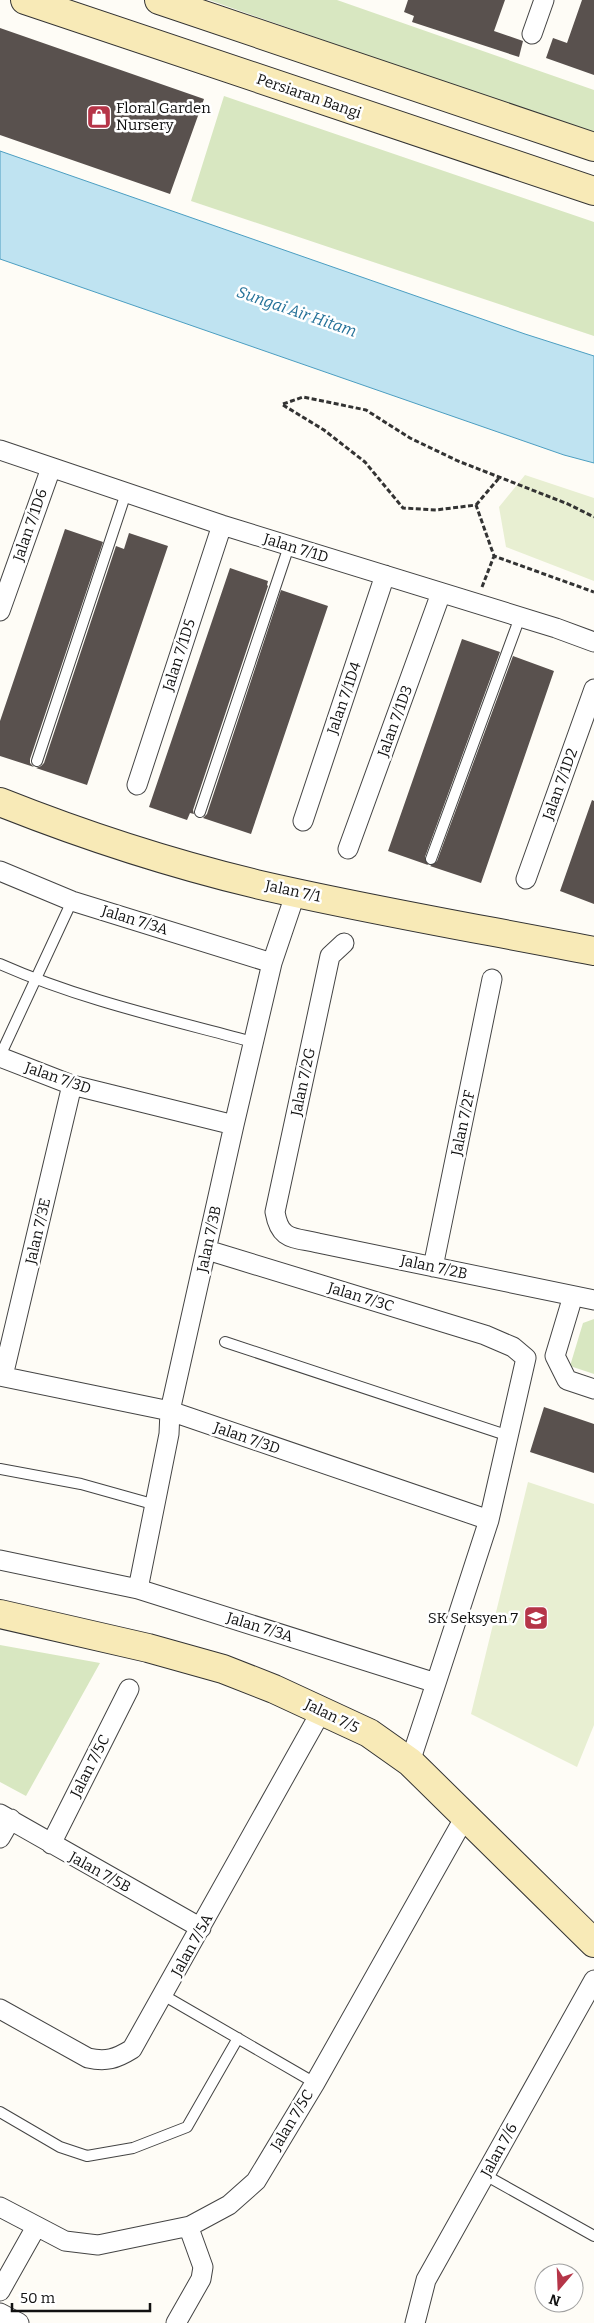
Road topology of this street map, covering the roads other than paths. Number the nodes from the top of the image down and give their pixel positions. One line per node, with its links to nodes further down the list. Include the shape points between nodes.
1 (25, 0): 6 (street, Persiaran Bangi)
2 (159, 0): 5 (street)
3 (544, 0): 4 (street)
4 (532, 34)
5 (594, 147)
6 (594, 191)
7 (0, 450): 8 (street, Jalan 7/1D)
8 (51, 468): 9 (street, Jalan 7/1D); 14 (street, Jalan 7/1D6)
9 (126, 493): 10 (street, Jalan 7/1D); 18 (lane)
10 (222, 525): 11 (street, Jalan 7/1D); 19 (street, Jalan 7/1D5)
11 (289, 546): 12 (street, Jalan 7/1D); 21 (lane)
12 (386, 575): 13 (street, Jalan 7/1D); 22 (street, Jalan 7/1D4)
13 (441, 592): 15 (street, Jalan 7/1D); 23 (street, Jalan 7/1D3)
14 (0, 611)
15 (520, 616): 16 (street, Jalan 7/1D); 24 (lane)
16 (594, 642)
17 (594, 689): 26 (street, Jalan 7/1D2)
18 (37, 761)
19 (137, 785)
20 (0, 802): 27 (street, Jalan 7/1, via 134,850 255,884)
21 (200, 812)
22 (303, 821)
23 (348, 849)
24 (431, 859)
25 (0, 871): 28 (street, Jalan 7/3A)
26 (526, 879)
27 (296, 892): 30 (street, Jalan 7/1); 31 (street, Jalan 7/3B)
28 (72, 901): 31 (street, Jalan 7/3A); 34 (lane)
29 (344, 943): 39 (street, Jalan 7/2G, via 330,956 275,1212)
30 (594, 951)
31 (272, 963): 35 (street, Jalan 7/3B)
32 (0, 964): 34 (lane)
33 (492, 979): 41 (street, Jalan 7/2F)
34 (36, 980): 35 (lane, via 95,1000); 36 (lane)
35 (253, 1042): 38 (street, Jalan 7/3B)
36 (0, 1056): 37 (street, Jalan 7/3D)
37 (72, 1085): 38 (street, Jalan 7/3D); 45 (street, Jalan 7/3E)
38 (234, 1125): 40 (street, Jalan 7/3B)
39 (277, 1226): 41 (street, Jalan 7/2B, via 293,1237)
40 (207, 1250): 47 (street, Jalan 7/3B); 48 (street, Jalan 7/3C, via 485,1335 513,1347 526,1358)
41 (433, 1267): 42 (street, Jalan 7/2B)
42 (573, 1296): 43 (street, Jalan 7/2B); 46 (street, via 555,1356 567,1380)
43 (594, 1300)
44 (226, 1342): 48 (lane)
45 (2, 1376): 47 (street, Jalan 7/3D)
46 (594, 1389)
47 (170, 1412): 50 (street, Jalan 7/3B); 51 (street, Jalan 7/3D)
48 (509, 1436): 51 (street)
49 (0, 1469): 50 (lane, via 81,1484)
50 (156, 1505): 53 (street, Jalan 7/3B)
51 (489, 1520): 55 (street)
52 (0, 1560): 53 (street, Jalan 7/3A)
53 (138, 1589): 55 (street, Jalan 7/3A)
54 (0, 1614): 57 (street, Jalan 7/5, via 223,1669)
55 (436, 1682): 58 (street)
56 (129, 1689): 62 (street, Jalan 7/5C)
57 (322, 1710): 58 (street, Jalan 7/5, via 369,1734); 63 (street, Jalan 7/5A)
58 (410, 1762): 59 (street, Jalan 7/5)
59 (466, 1815): 64 (street, Jalan 7/5); 69 (street, Jalan 7/5C)
60 (5, 1817): 61 (street); 62 (street, Jalan 7/5B)
61 (0, 1838)
62 (51, 1844): 63 (street, Jalan 7/5B)
63 (201, 1928): 66 (street, Jalan 7/5A)
64 (594, 1943)
65 (594, 1980): 71 (street, Jalan 7/6)
66 (163, 1996): 67 (street, Jalan 7/5A, via 132,2049 117,2058 103,2061 88,2058); 68 (lane)
67 (0, 2009)
68 (238, 2038): 69 (lane); 70 (lane, via 187,2127 133,2148 87,2156 60,2147)
69 (315, 2083): 73 (street, Jalan 7/5C, via 256,2181 229,2205)
70 (0, 2112)
71 (485, 2175): 75 (lane); 80 (street, Jalan 7/6, via 426,2280)
72 (0, 2207): 74 (street, Jalan 7/5C)
73 (190, 2226): 74 (street, Jalan 7/5C, via 98,2245 65,2240); 79 (street, via 204,2268)
74 (36, 2227): 76 (street)
75 (594, 2236)
76 (0, 2291)
77 (0, 2312): 78 (street)
78 (19, 2323)
79 (176, 2323)
80 (415, 2323)

